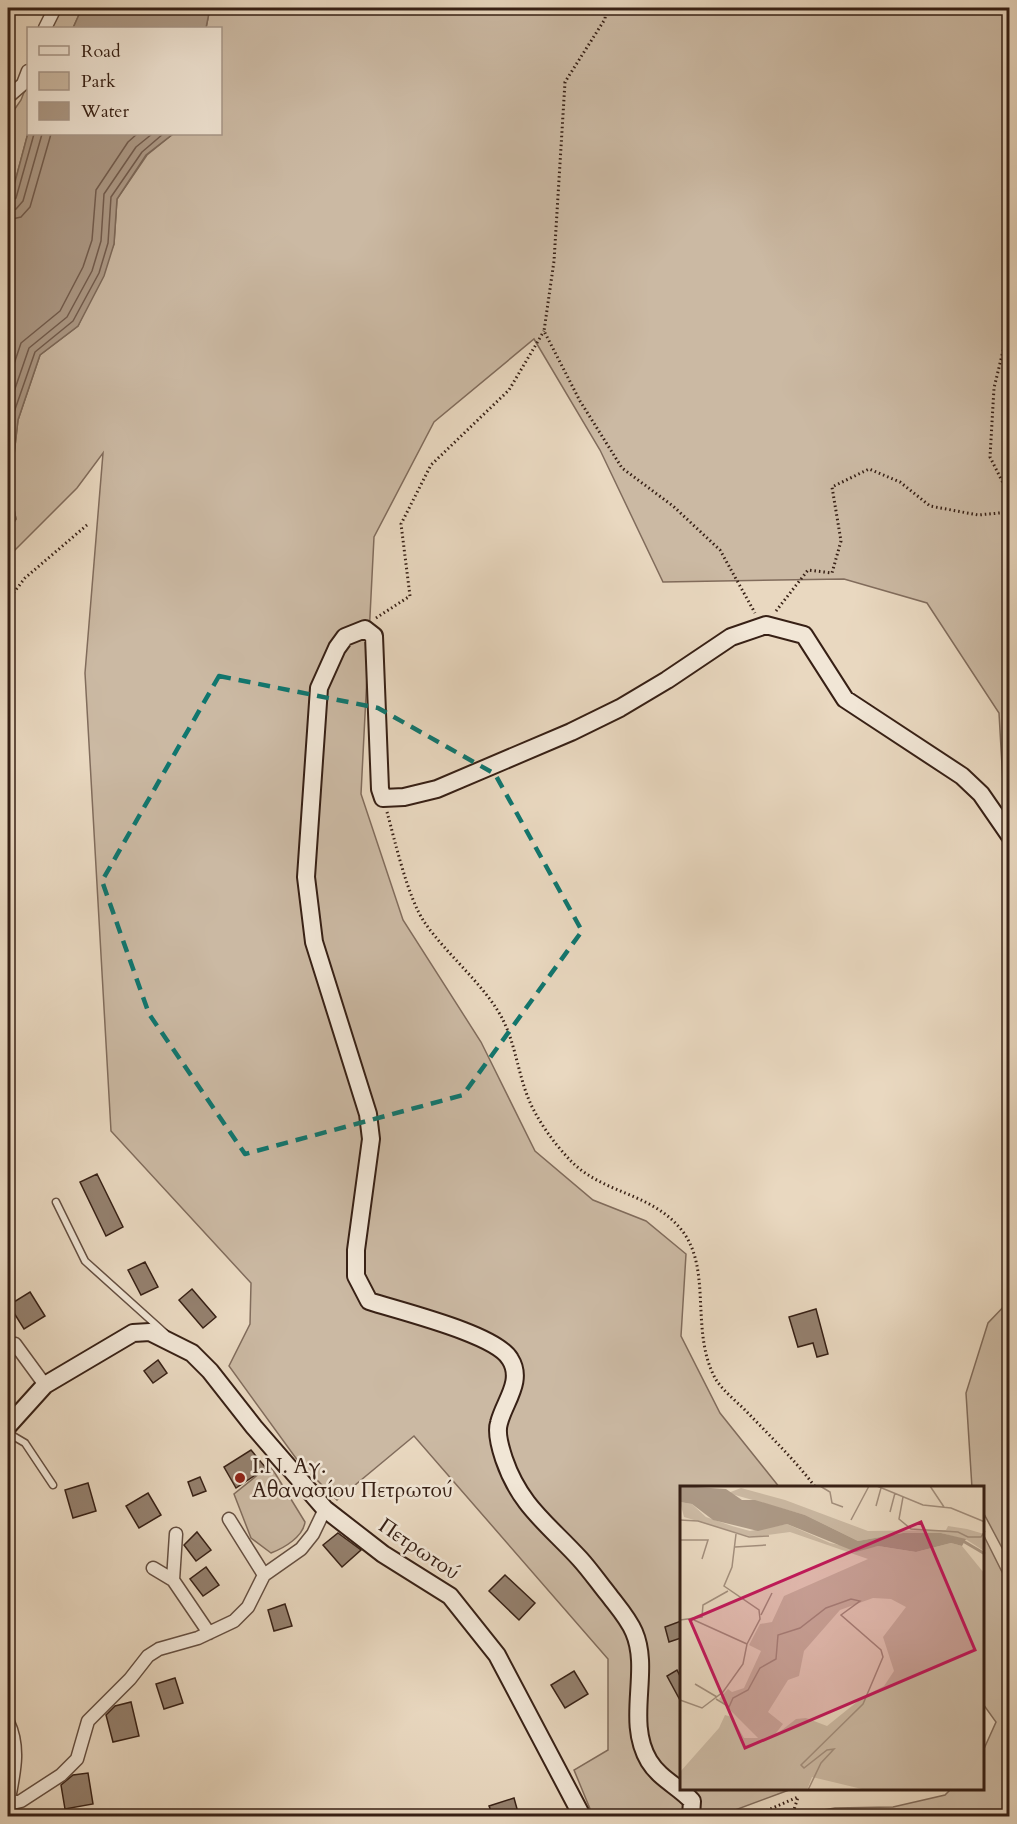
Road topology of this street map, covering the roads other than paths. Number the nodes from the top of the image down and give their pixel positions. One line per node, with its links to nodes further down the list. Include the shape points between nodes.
1 (55, 8): 2 (street)
2 (46, 27)
3 (27, 74): 4 (street, via 23,84)
4 (8, 97)
5 (1010, 836): 23 (street, via 981,794 962,776 844,699 804,635 766,625 731,637 668,680 571,732 436,789 404,797 383,798 379,781 374,636 366,629 345,637 319,688 306,877 314,942 368,1114 371,1139 356,1276 369,1300 494,1342 510,1358 515,1371 513,1391 498,1425 504,1458 532,1513 580,1559 634,1632 640,1658 637,1692 642,1741 658,1774 692,1801)
6 (57, 1202): 8 (lane, via 85,1261)
7 (15, 1344): 9 (street)
8 (176, 1344): 9 (street, Πετρωτού, via 150,1332 132,1333); 13 (street, Πετρωτού, via 210,1371)
9 (45, 1385): 10 (street, Πετρωτού)
10 (8, 1426)
11 (8, 1433): 12 (lane, via 25,1443)
12 (54, 1485)
13 (325, 1509): 17 (street, via 301,1549); 22 (street, Πετρωτού, via 383,1554 450,1596 497,1655)
14 (229, 1519): 17 (street)
15 (176, 1534): 18 (street)
16 (153, 1568): 18 (street)
17 (264, 1575): 19 (street, via 248,1607 234,1621)
18 (173, 1580): 19 (street)
19 (209, 1632): 21 (street, via 148,1656 88,1721 77,1759 61,1775 21,1801)
20 (8, 1722): 21 (street, via 14,1735 16,1760)
21 (8, 1804)
22 (582, 1816)
23 (691, 1816)

